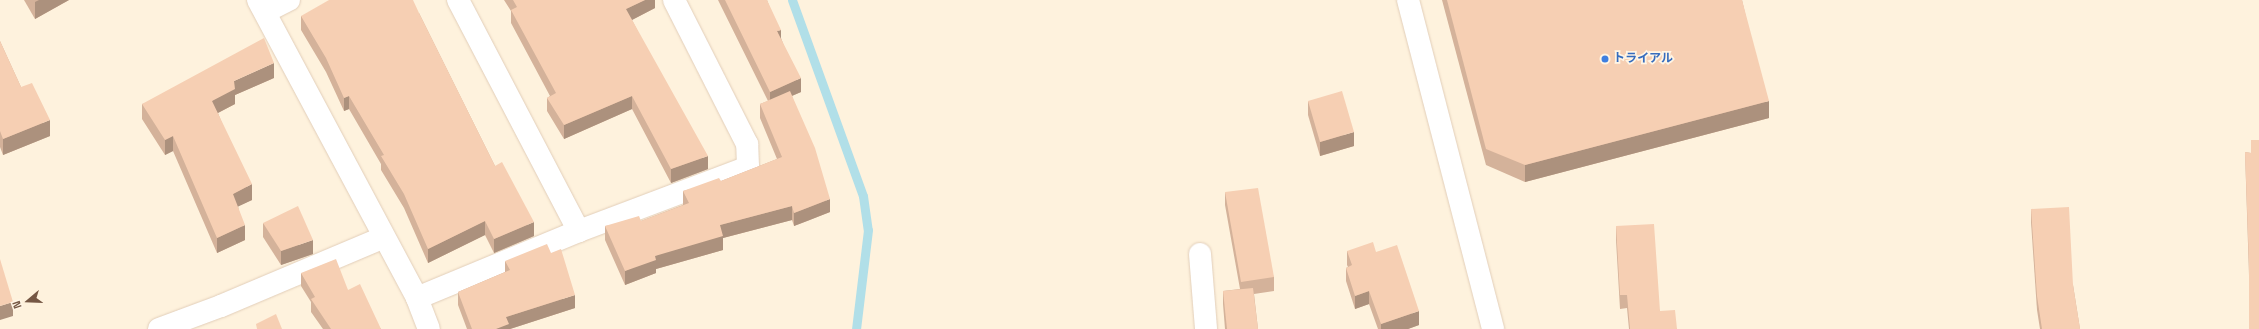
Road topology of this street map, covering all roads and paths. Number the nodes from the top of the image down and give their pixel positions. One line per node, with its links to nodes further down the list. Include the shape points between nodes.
1 (289, 0): 5 (street)
2 (458, 0): 6 (street)
3 (674, 0): 6 (street, via 747,144 748,167)
4 (1408, 0): 13 (street)
5 (261, 6): 7 (street)
6 (579, 231): 9 (street)
7 (384, 236): 9 (street); 10 (street, via 221,306)
8 (1200, 254): 12 (street)
9 (418, 298): 11 (street)
10 (159, 329)
11 (430, 329)
12 (1206, 329)
13 (1493, 329)

